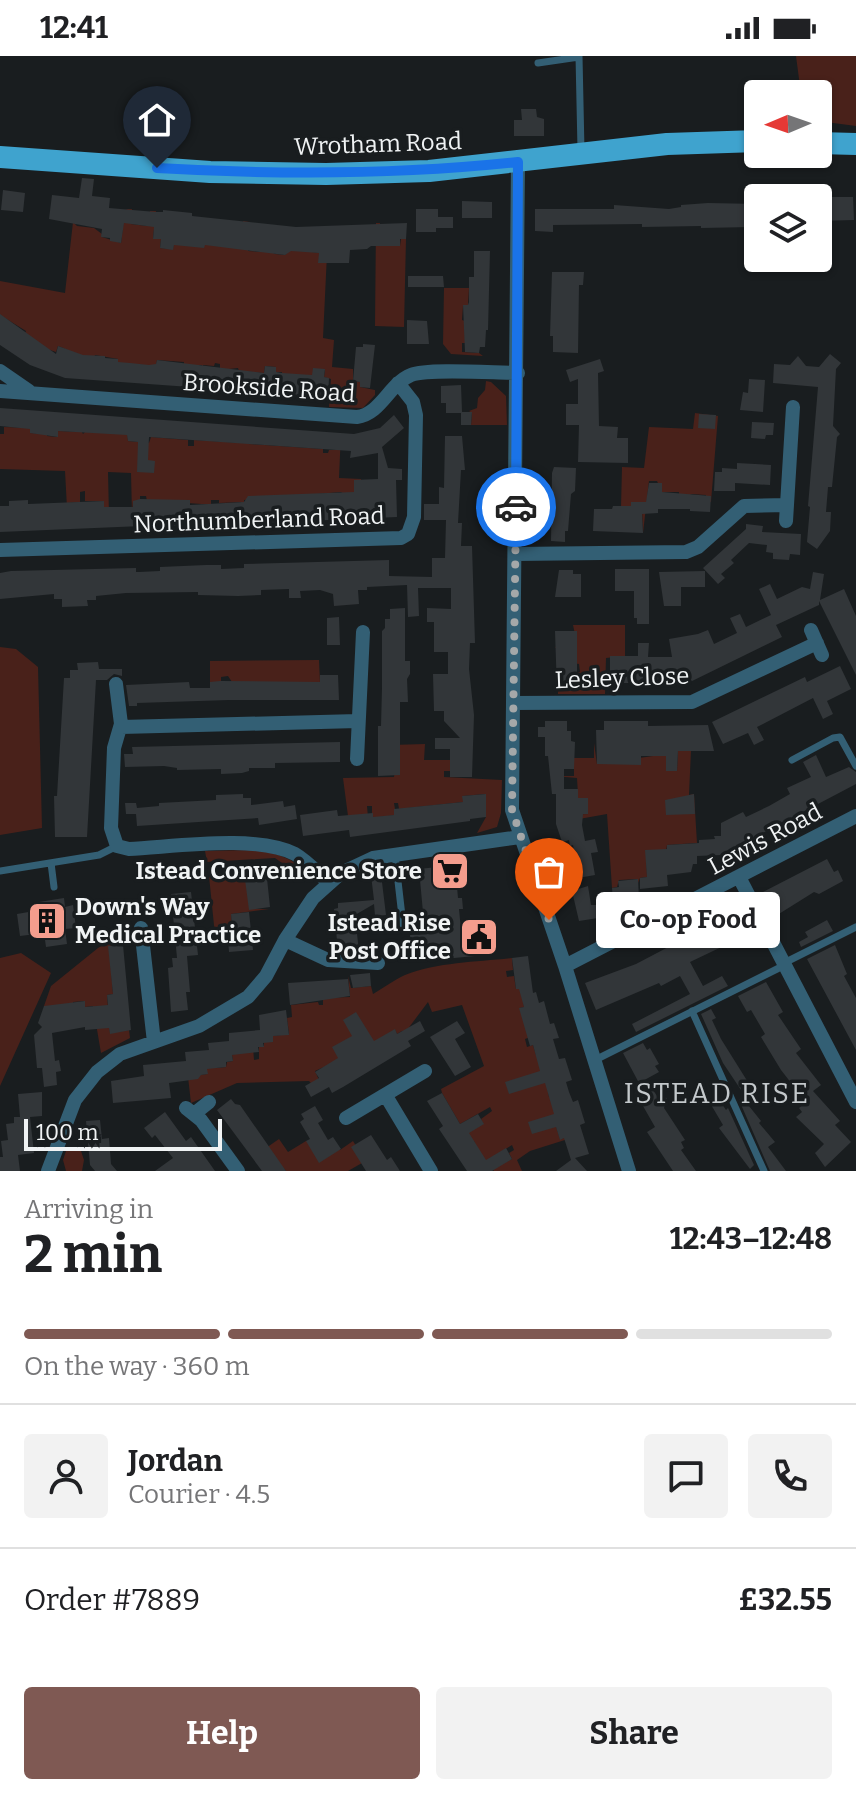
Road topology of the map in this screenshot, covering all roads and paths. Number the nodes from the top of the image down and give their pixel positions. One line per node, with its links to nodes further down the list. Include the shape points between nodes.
1 (579, 56): 2 (lane); 6 (lane)
2 (538, 63)
3 (744, 141): 6 (main road, Wrotham Road)
4 (832, 143): 5 (main road)
5 (856, 144)
6 (581, 154): 8 (main road, Wrotham Road)
7 (0, 157): 8 (main road, Wrotham Road, via 272,174 429,171)
8 (518, 162): 10 (street)
9 (0, 371): 13 (street)
10 (518, 373): 11 (street, via 423,372); 18 (street)
11 (398, 383): 13 (street, Brookside Road, via 370,413 357,417); 17 (street, Northumberland Road, via 416,415 414,517 401,538)
12 (0, 391): 13 (street, Brookside Road)
13 (31, 393)
14 (791, 407): 15 (street)
15 (787, 505): 16 (street); 18 (street, via 744,506 686,552)
16 (786, 521)
17 (0, 550)
18 (516, 554): 22 (street)
19 (363, 632): 23 (street)
20 (817, 643): 22 (street, Lesley Close, via 692,702)
21 (116, 684): 24 (street)
22 (513, 703): 29 (street, via 512,810)
23 (358, 721): 24 (street); 25 (street)
24 (121, 727): 30 (street, via 114,748 111,818)
25 (357, 759)
26 (792, 760): 27 (lane, via 840,737)
27 (856, 766)
28 (856, 816): 34 (street, Lewis Road)
29 (520, 837): 31 (street); 43 (street)
30 (117, 846): 32 (lane, via 99,855); 35 (street, via 272,847 299,856)
31 (395, 855): 35 (street, via 361,861); 37 (lane)
32 (51, 863): 33 (lane); 36 (lane)
33 (0, 871)
34 (739, 877): 42 (street); 43 (street, Lewis Road)
35 (328, 882): 40 (street)
36 (54, 887)
37 (403, 925)
38 (856, 927): 42 (lane)
39 (141, 928): 45 (street)
40 (285, 940): 41 (street, via 328,960); 45 (street, via 248,997 205,1023)
41 (378, 963)
42 (784, 964): 44 (lane); 50 (street)
43 (565, 966): 46 (street)
44 (692, 1011): 46 (lane); 56 (lane)
45 (154, 1042): 52 (street, via 113,1059 87,1083 66,1119)
46 (595, 1060): 55 (street)
47 (425, 1071): 48 (street)
48 (386, 1096): 51 (street); 54 (street)
49 (209, 1102): 53 (street, via 190,1111)
50 (856, 1102)
51 (346, 1118)
52 (48, 1171)
53 (238, 1171)
54 (431, 1171)
55 (629, 1171)
56 (764, 1171)

